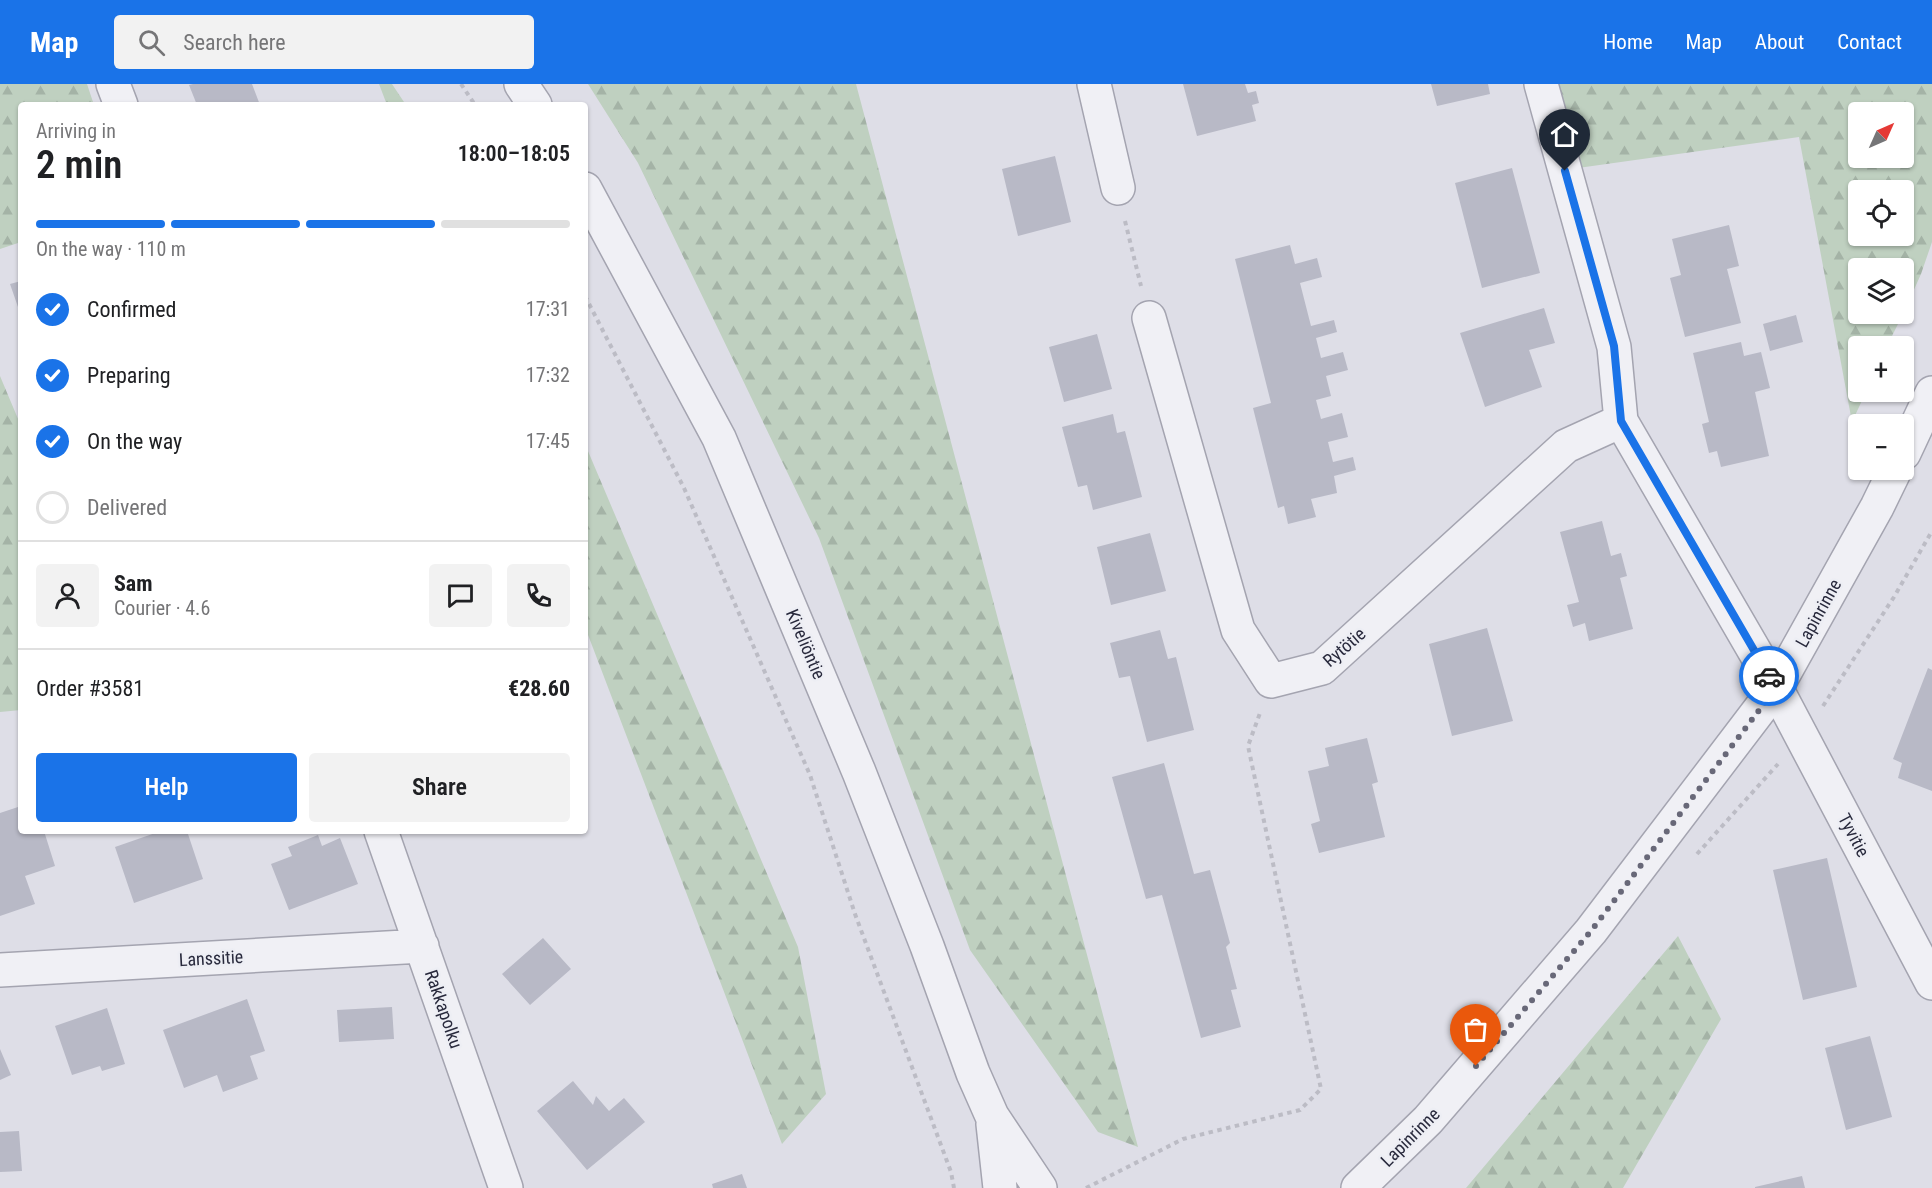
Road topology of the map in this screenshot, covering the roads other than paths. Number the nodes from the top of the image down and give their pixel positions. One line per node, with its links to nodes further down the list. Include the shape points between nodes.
1 (113, 84): 5 (street)
2 (521, 84): 6 (street)
3 (1094, 84): 7 (street)
4 (1541, 84): 11 (street, via 1614,346)
5 (120, 102)
6 (533, 102)
7 (1118, 188)
8 (588, 195): 19 (street, Kiveliöntie, via 719,438 860,772)
9 (1149, 318): 11 (street, Rytötie, via 1238,630 1271,681 1322,668 1566,446)
10 (1932, 393): 12 (street)
11 (1621, 421): 14 (street, Tyvitie)
12 (1914, 432)
13 (1890, 480): 14 (street, Lapinrinne)
14 (1776, 688): 18 (street, Tyvitie); 23 (street, Lapinrinne, via 1591,931 1428,1120)
15 (382, 834): 16 (street, Rakkapolku)
16 (422, 946): 17 (street, Lanssitie); 20 (street, Rakkapolku)
17 (0, 970)
18 (1932, 983)
19 (992, 1116): 21 (street, Kiveliöntie); 22 (street, Kiveliöntie)
20 (506, 1188)
21 (1000, 1188)
22 (1040, 1188)
23 (1358, 1188)

